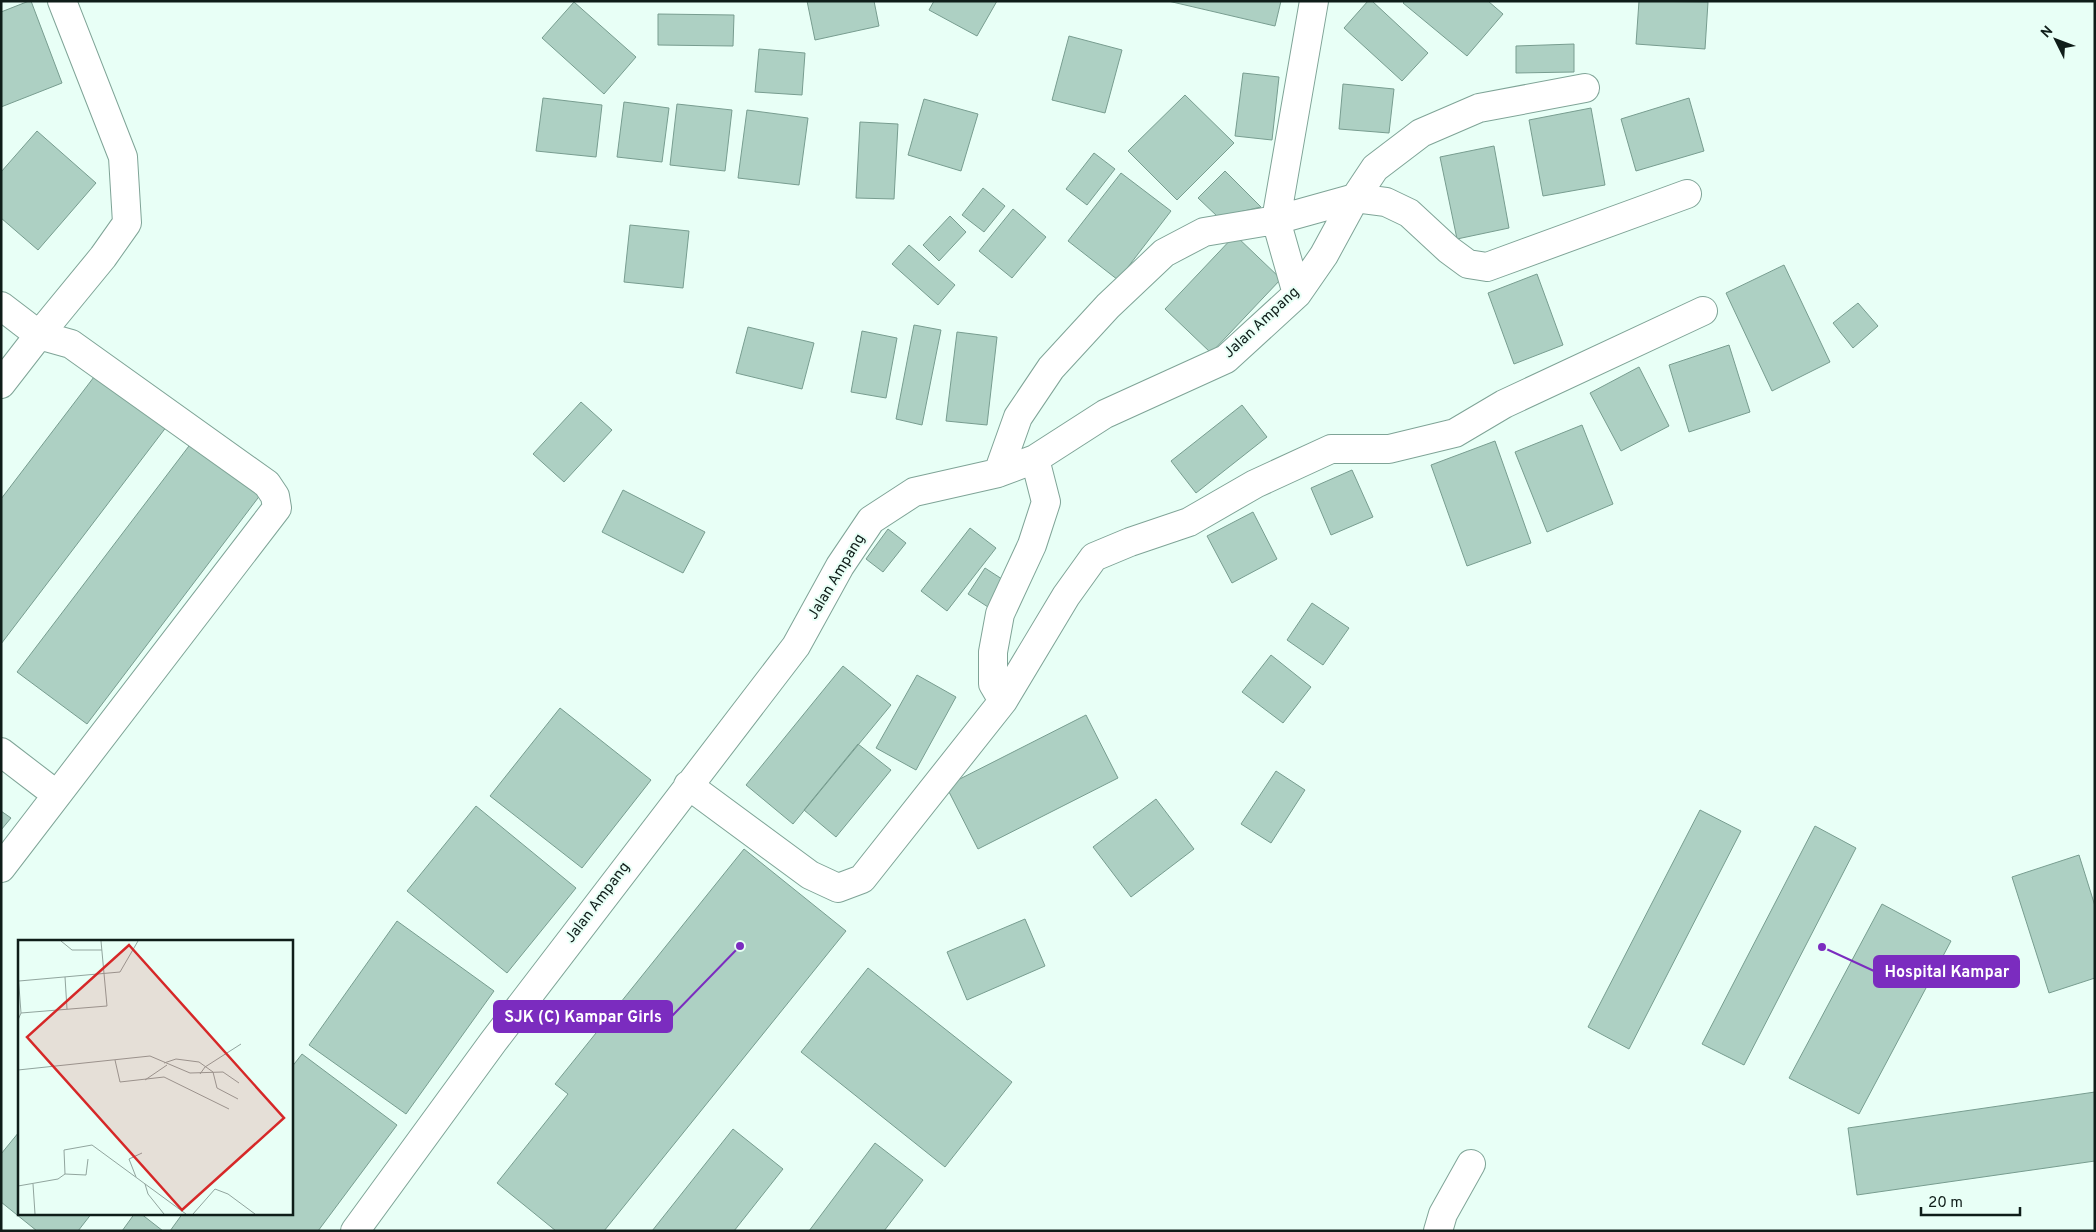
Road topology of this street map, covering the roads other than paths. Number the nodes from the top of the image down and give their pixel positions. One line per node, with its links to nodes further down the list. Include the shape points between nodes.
1 (62, 1): 10 (street, via 123,157 127,223)
2 (1314, 1): 6 (street)
3 (1585, 88): 5 (street, Jalan Ampang, via 1479,108 1421,133 1375,168)
4 (1687, 194): 5 (street, via 1487,268 1468,264 1409,213 1386,202)
5 (1355, 198): 6 (street); 7 (street, Jalan Ampang, via 1324,255)
6 (1276, 220): 7 (street); 13 (street, via 1204,232 1164,253 1108,306 1051,368 1018,417)
7 (1297, 294): 12 (street, Jalan Ampang, via 1226,359 1105,414)
8 (1, 306): 10 (street)
9 (1703, 311): 14 (street, via 1504,404 1455,434 1390,450 1332,449 1255,484 1189,522 1094,557 1066,596)
10 (39, 335): 11 (street); 17 (street, via 71,344 267,484 275,496 277,508)
11 (1, 384)
12 (1035, 459): 13 (street, Jalan Ampang); 14 (street, via 1046,502 1032,545 1000,614 993,652 993,684)
13 (998, 473): 16 (street, Jalan Ampang, via 914,492 871,520 840,566 796,646)
14 (1003, 700): 16 (street, via 862,879 838,888 810,874)
15 (1, 752): 17 (street)
16 (688, 785): 20 (street, Jalan Ampang)
17 (58, 795): 18 (street)
18 (1, 868)
19 (1472, 1164): 21 (street, via 1443,1214)
20 (355, 1231)
21 (1438, 1231)

